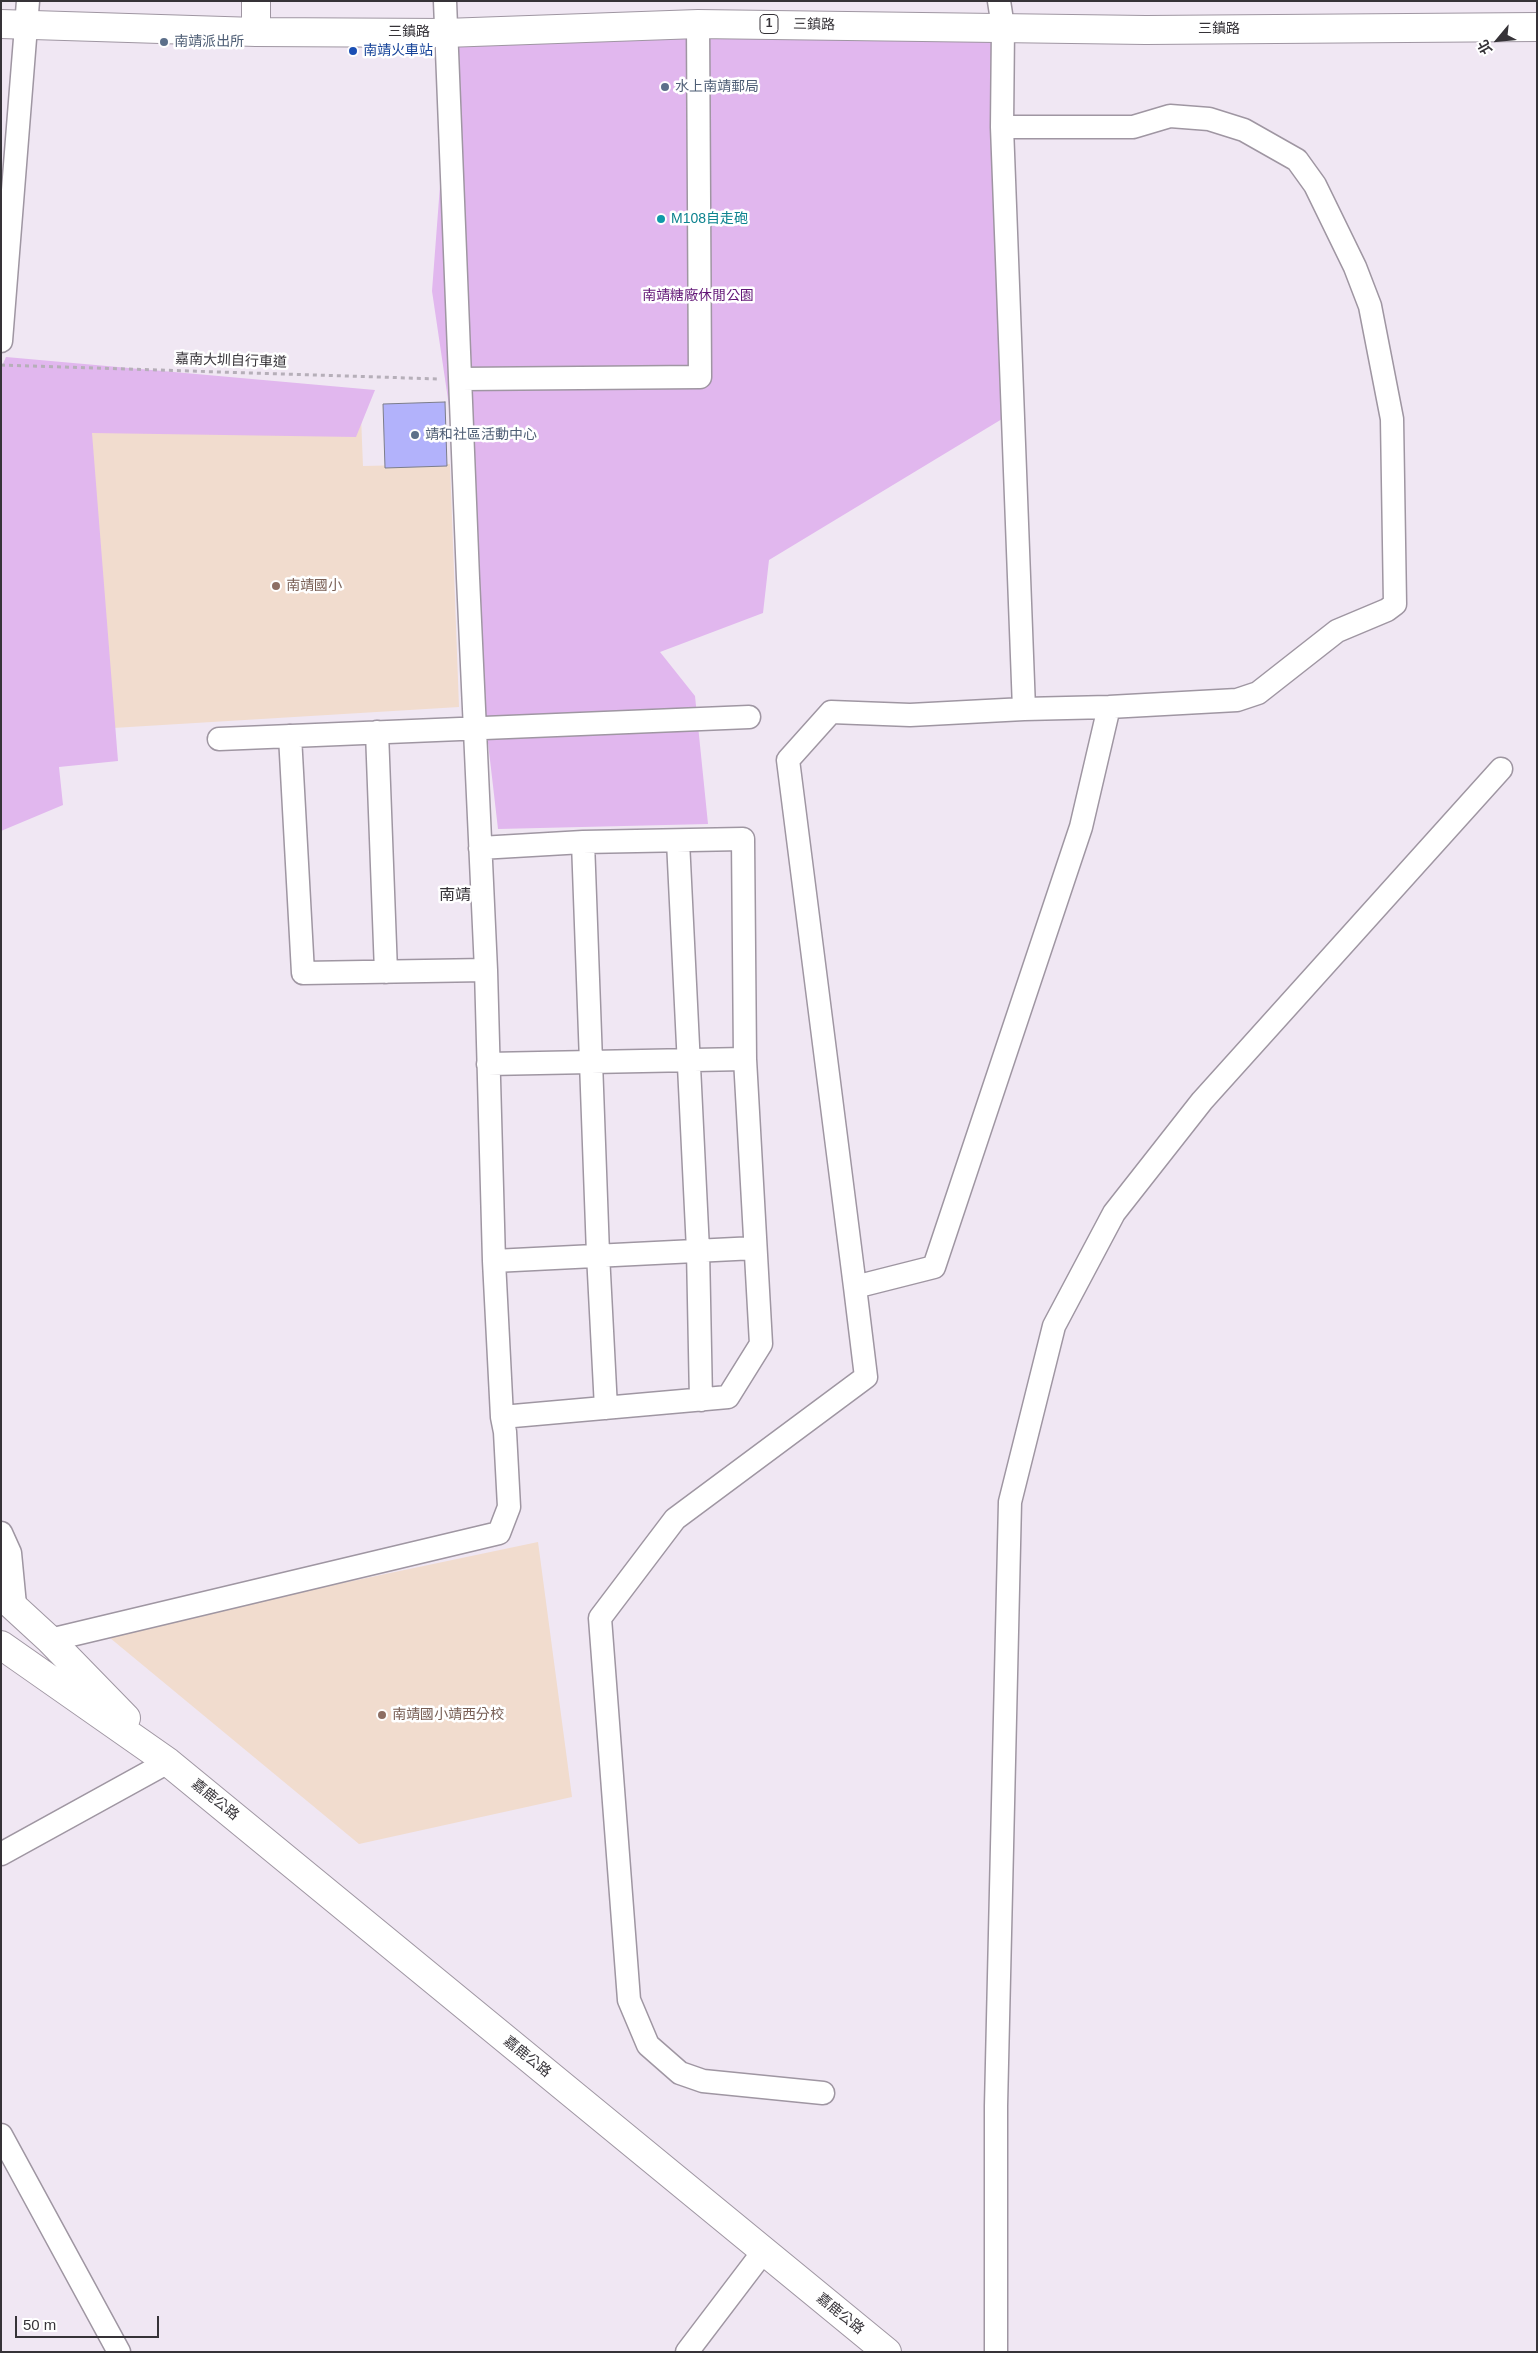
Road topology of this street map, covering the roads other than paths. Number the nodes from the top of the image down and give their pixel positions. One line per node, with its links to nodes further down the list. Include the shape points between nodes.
1 (256, 1): 7 (main road)
2 (445, 1): 8 (lane)
3 (1001, 14): 5 (main road, 三鎮路 / 1); 6 (main road, 三鎮路 / 1, via 1146,30); 9 (lane)
4 (18, 17): 7 (main road, 三鎮路 / 1); 10 (lane)
5 (698, 24): 8 (main road, 三鎮路 / 1); 11 (lane, via 700,377)
6 (1537, 27)
7 (256, 32): 8 (main road, 三鎮路 / 1)
8 (445, 33): 11 (lane)
9 (1002, 127): 12 (lane, via 1133,127 1170,116 1189,116 1244,130 1296,160 1316,184 1370,306 1392,419 1395,604 1337,631 1258,693 1237,700); 13 (lane)
10 (1, 341)
11 (461, 379): 15 (lane)
12 (1109, 707): 13 (lane); 33 (lane, via 1081,827 934,1267)
13 (1024, 709): 33 (lane, via 910,714 831,712 788,760)
14 (749, 718): 15 (lane)
15 (475, 727): 16 (lane); 22 (lane)
16 (377, 732): 17 (lane); 24 (lane)
17 (290, 736): 18 (lane); 24 (lane, via 303,973)
18 (219, 739)
19 (1501, 769): 49 (lane, via 1202,1101 1114,1213 1054,1326 1010,1502 996,2106)
20 (678, 841): 21 (lane); 25 (lane, via 744,839); 26 (lane)
21 (583, 842): 22 (lane); 27 (lane)
22 (480, 848): 23 (lane)
23 (486, 970): 24 (lane); 28 (lane)
24 (386, 972)
25 (745, 1059): 26 (lane); 29 (lane)
26 (689, 1060): 27 (lane); 30 (lane)
27 (592, 1061): 28 (lane); 31 (lane)
28 (488, 1064): 32 (lane)
29 (755, 1248): 30 (lane); 34 (lane, via 761,1344 728,1397)
30 (698, 1250): 31 (lane); 34 (lane)
31 (598, 1254): 32 (lane); 35 (lane)
32 (494, 1261): 36 (lane)
33 (855, 1287): 43 (lane, via 866,1377 675,1519 600,1618 629,2000 648,2045 680,2073 703,2081)
34 (702, 1400): 35 (lane)
35 (606, 1408): 36 (lane)
36 (502, 1417): 39 (lane, via 510,1507 499,1533)
37 (1, 1533): 38 (lane, via 10,1553)
38 (8, 1600): 39 (main road, 嘉鹿公路)
39 (50, 1640): 41 (main road, 嘉鹿公路)
40 (1, 1645): 41 (main road, 嘉鹿公路)
41 (168, 1762): 42 (lane); 45 (main road, 嘉鹿公路)
42 (1, 1854)
43 (823, 2093)
44 (1, 2134): 46 (lane)
45 (763, 2252): 47 (lane); 48 (main road, 嘉鹿公路)
46 (119, 2352)
47 (687, 2352)
48 (887, 2352)
49 (996, 2352)

